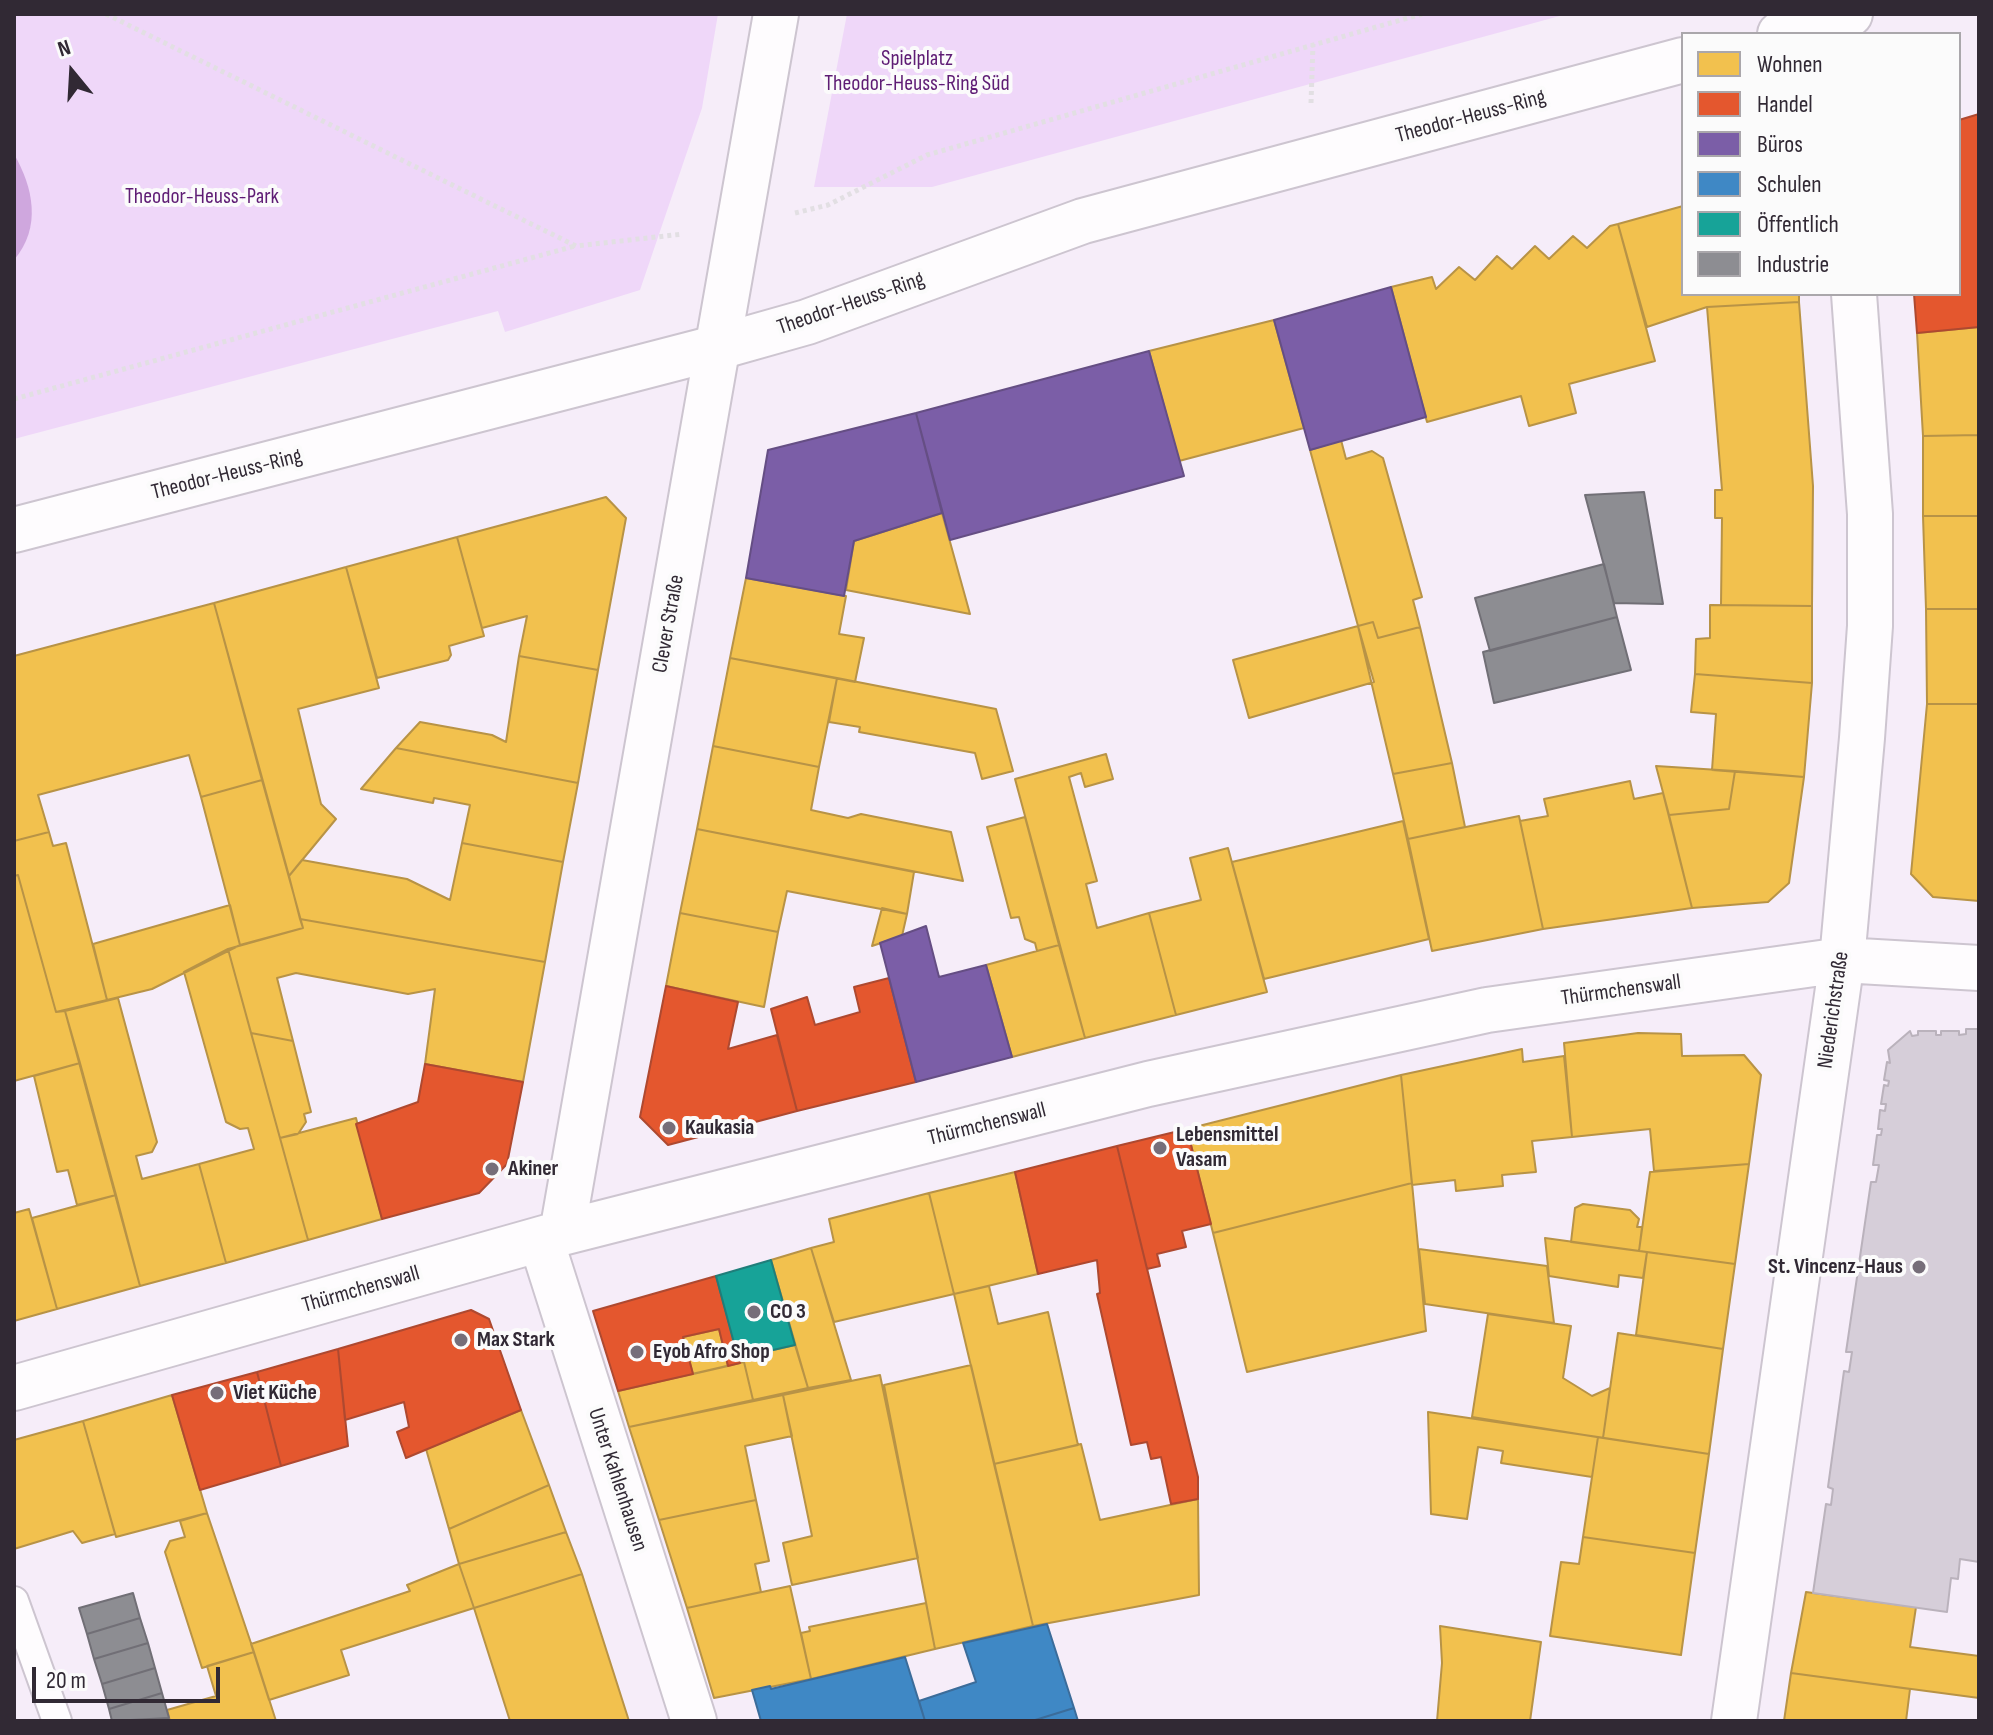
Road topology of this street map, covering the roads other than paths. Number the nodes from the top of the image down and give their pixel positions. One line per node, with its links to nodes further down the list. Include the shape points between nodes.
1 (776, 14): 6 (street, Clever Straße)
2 (1836, 23): 3 (street)
3 (1790, 32)
4 (1681, 61): 6 (street, Theodor-Heuss-Ring, via 1083,221 807,322)
5 (1854, 296): 8 (street, Niederichstraße, via 1870,514 1870,626)
6 (715, 348): 7 (street, Theodor-Heuss-Ring); 10 (street, Clever Straße)
7 (14, 530)
8 (1842, 960): 9 (street, Thürmchenswall); 10 (street, Thürmchenswall, via 1487,1010 1148,1084); 15 (street, Niederichstraße)
9 (1979, 968)
10 (552, 1236): 11 (street, Thürmchenswall); 14 (street, Unter Kahlenhausen)
11 (14, 1388)
12 (14, 1601): 13 (lane)
13 (57, 1721)
14 (694, 1721)
15 (1734, 1721)

